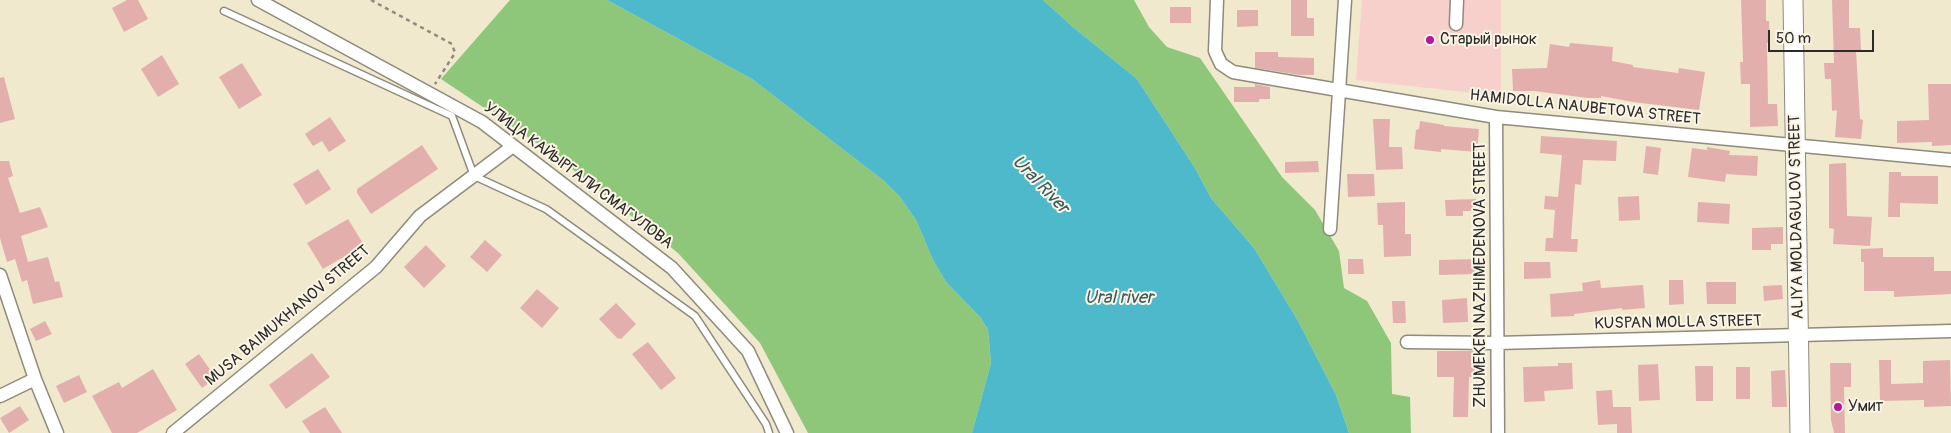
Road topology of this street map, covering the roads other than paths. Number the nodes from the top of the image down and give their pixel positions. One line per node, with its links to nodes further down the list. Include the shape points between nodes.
1 (258, 0): 10 (street, УЛИЦА КАЙЫРГАЛИ СМАГУЛОВА, via 482,122)
2 (1217, 0): 8 (street, HAMIDOLLA NAUBETOVA STREET, via 1214,51 1221,64 1233,72)
3 (1345, 0): 8 (street)
4 (1457, 0): 7 (street)
5 (1793, 0): 11 (main road, ALIYA MOLDAGULOV STREET)
6 (224, 11): 13 (lane, via 452,116)
7 (1456, 24)
8 (1339, 90): 9 (street, HAMIDOLLA NAUBETOVA STREET); 14 (street)
9 (1496, 117): 11 (street, HAMIDOLLA NAUBETOVA STREET); 19 (street, ZHUMEKEN NAZHIMEDENOVA STREET)
10 (513, 146): 13 (street, MUSA BAIMUKHANOV STREET); 25 (street, УЛИЦА КАЙЫРГАЛИ СМАГУЛОВА, via 672,268 748,351)
11 (1795, 146): 12 (street, HAMIDOLLA NAUBETOVA STREET); 17 (main road, ALIYA MOLDAGULOV STREET)
12 (1951, 160)
13 (474, 176): 23 (street, MUSA BAIMUKHANOV STREET, via 420,216 376,267); 24 (lane, via 546,209 695,316)
14 (1330, 229)
15 (0, 275): 20 (street)
16 (1951, 331): 17 (street, KUSPAN MOLLA STREET)
17 (1799, 336): 19 (street, KUSPAN MOLLA STREET); 27 (main road, ALIYA MOLDAGULOV STREET)
18 (1406, 342): 19 (street, KUSPAN MOLLA STREET)
19 (1497, 343): 26 (street, ZHUMEKEN NAZHIMEDENOVA STREET)
20 (36, 379): 21 (street); 22 (street)
21 (0, 396)
22 (57, 433)
23 (173, 433)
24 (769, 433)
25 (787, 433)
26 (1498, 433)
27 (1800, 433)

